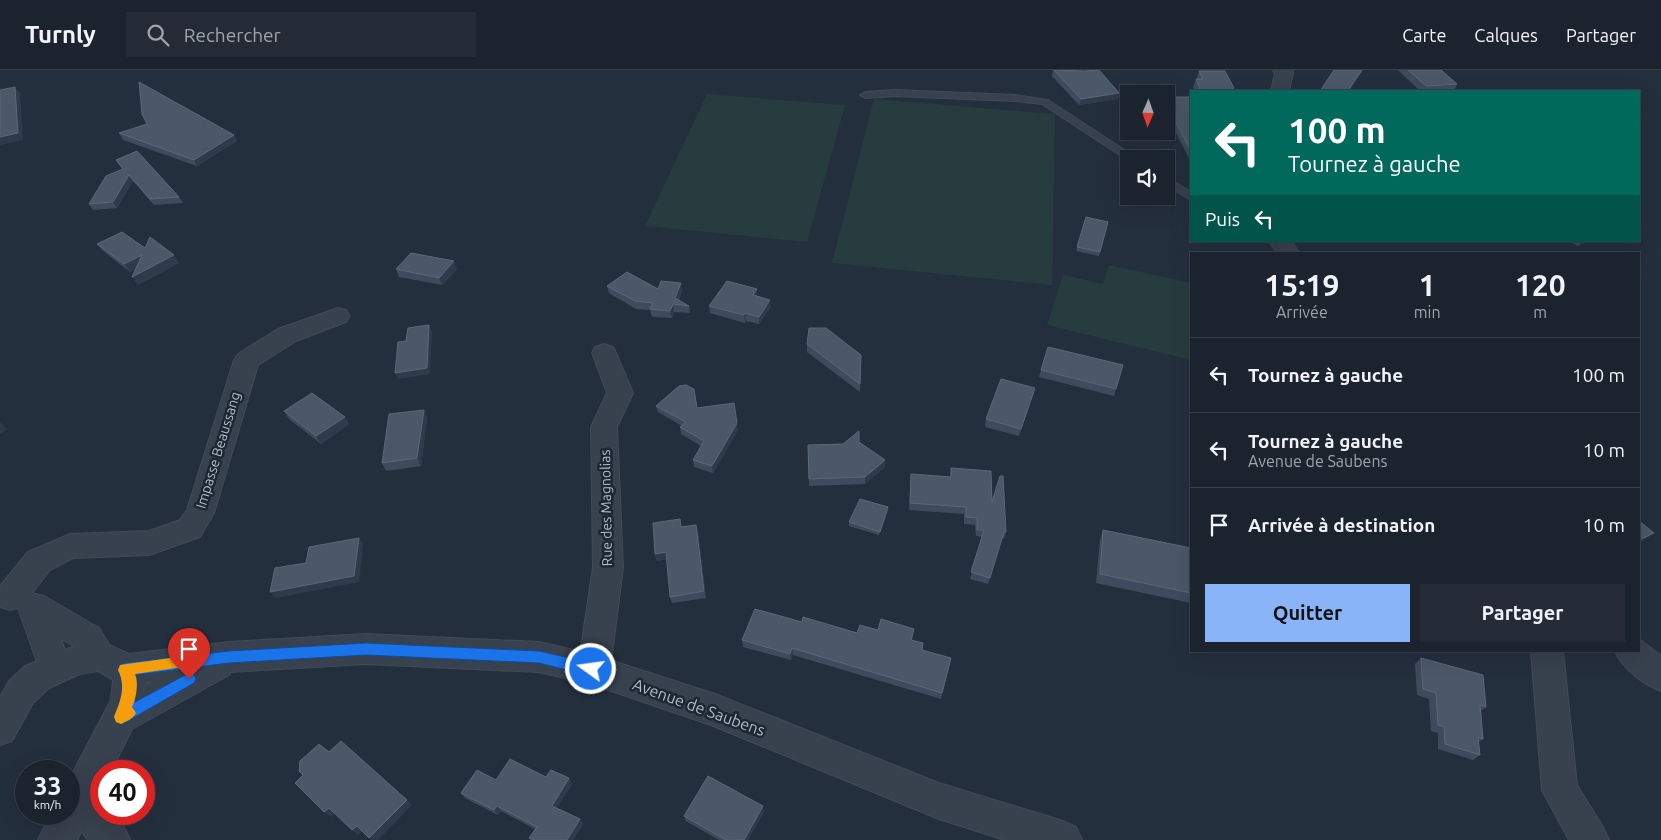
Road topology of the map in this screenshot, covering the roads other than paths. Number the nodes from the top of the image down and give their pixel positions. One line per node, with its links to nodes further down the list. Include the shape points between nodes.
1 (1282, 70): 2 (street)
2 (1280, 90)
3 (865, 95): 4 (lane, via 895,93 1045,102)
4 (1120, 151)
5 (1175, 186): 6 (lane)
6 (1190, 196)
7 (338, 316): 9 (street, Impasse Beaussang, via 287,335 247,360 200,513 190,529 149,542 70,546 39,561)
8 (604, 353): 15 (street, Rue des Magnolias, via 620,393 604,427 608,567 596,655)
9 (14, 598): 13 (street, via 88,638); 14 (street)
10 (1547, 652): 25 (street, via 1560,790)
11 (1632, 652): 16 (street)
12 (229, 657): 13 (street, Avenue de Saubens); 15 (street, Avenue de Saubens, via 366,649 539,657); 17 (street, Avenue de Saubens)
13 (112, 663): 14 (street, Avenue de Saubens, via 78,660); 17 (street, via 130,678 128,702)
14 (55, 668): 18 (street, Avenue de Saubens, via 37,677 21,692)
15 (591, 669): 24 (street, Avenue de Saubens, via 715,710 939,801)
16 (1661, 676)
17 (121, 717): 19 (street)
18 (0, 730)
19 (80, 796)
20 (80, 799): 23 (street)
21 (65, 825): 22 (street)
22 (57, 840)
23 (110, 840)
24 (1063, 840)
25 (1590, 840)

